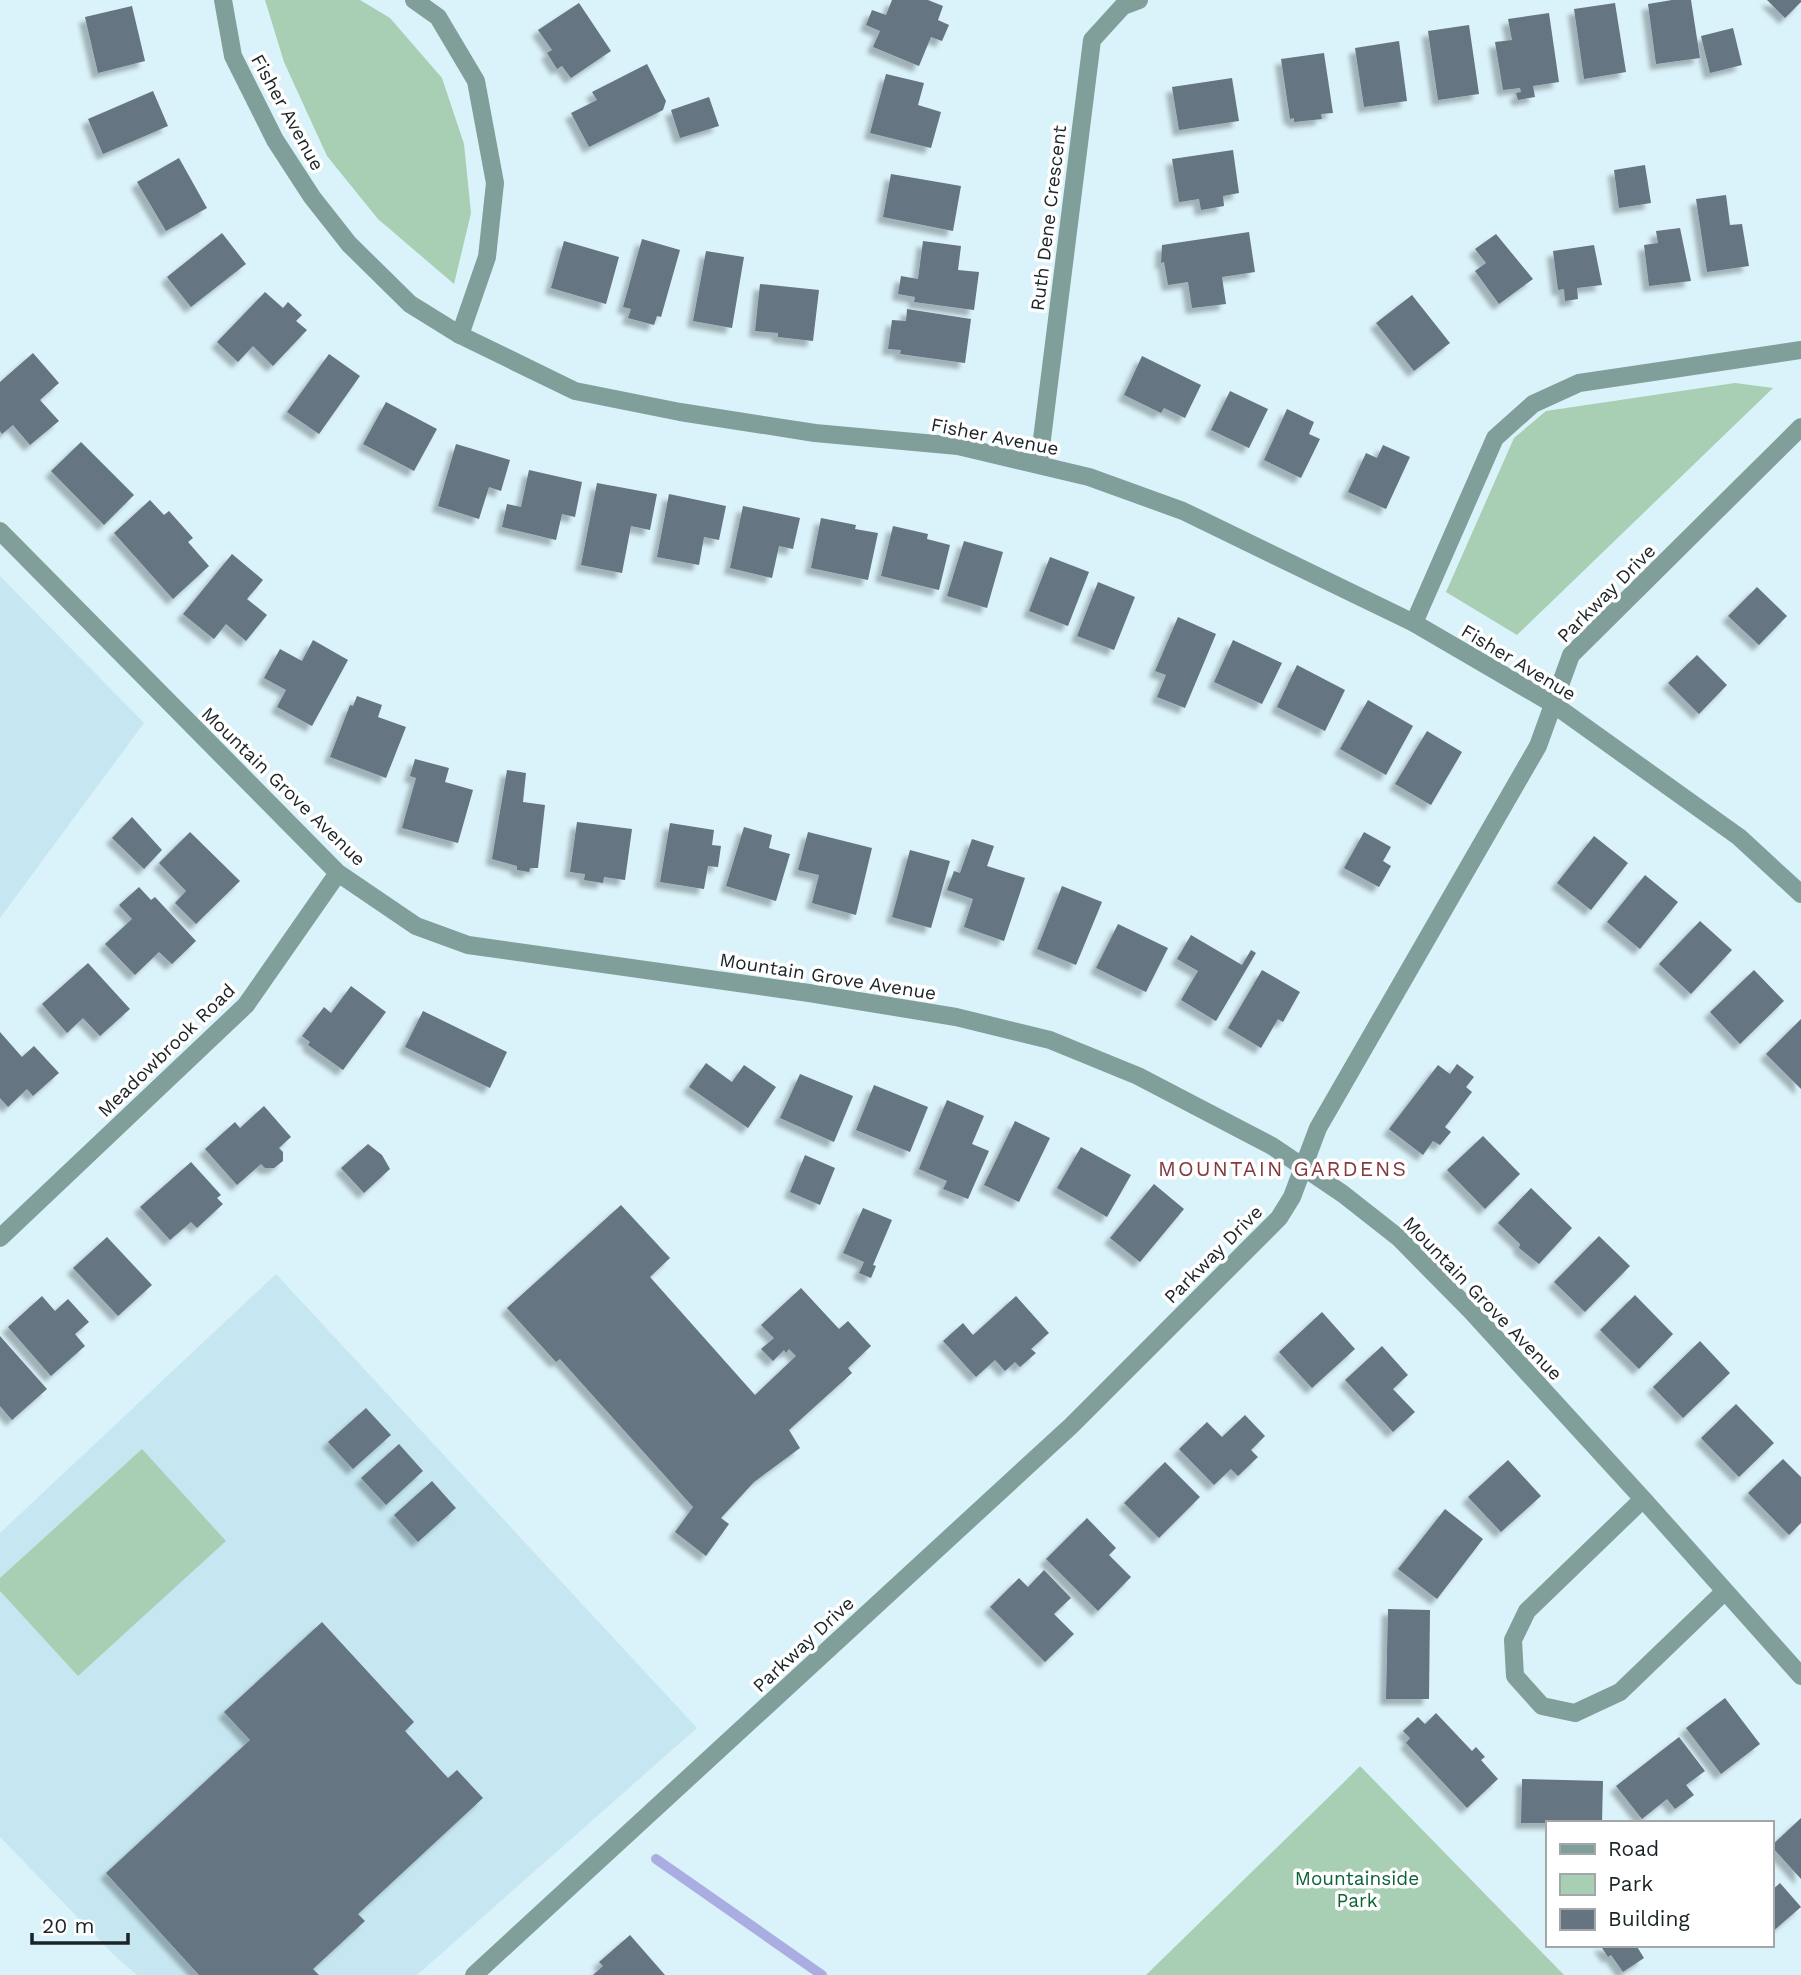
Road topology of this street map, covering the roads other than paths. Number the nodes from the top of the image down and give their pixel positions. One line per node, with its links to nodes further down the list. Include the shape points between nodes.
1 (223, 0): 4 (street, Fisher Avenue, via 233,56 275,140 312,197 349,244 410,304)
2 (414, 0): 4 (street, via 438,17 476,81 495,183 487,257)
3 (1139, 0): 7 (street, Ruth Dene Crescent, via 1123,6 1092,40)
4 (460, 335): 7 (street, Fisher Avenue, via 575,391 815,433 958,446)
5 (1801, 350): 9 (street, via 1578,383 1533,404 1495,438)
6 (1801, 427): 10 (street, Parkway Drive, via 1571,655)
7 (1038, 463): 9 (street, Fisher Avenue, via 1183,511)
8 (0, 531): 11 (street, Mountain Grove Avenue)
9 (1414, 623): 10 (street, Fisher Avenue)
10 (1553, 704): 12 (street, Fisher Avenue, via 1739,838); 13 (street, Parkway Drive, via 1538,746 1318,1128)
11 (338, 873): 13 (street, Mountain Grove Avenue, via 416,926 468,945 956,1017 1049,1040 1138,1076); 14 (street, Meadowbrook Road, via 246,1005)
12 (1801, 894)
13 (1305, 1166): 15 (street, Mountain Grove Avenue, via 1399,1238); 18 (street, Parkway Drive, via 1279,1218 1071,1426)
14 (0, 1238)
15 (1643, 1499): 16 (street, Mountain Grove Avenue); 16 (street, via 1527,1611 1513,1640 1515,1676 1542,1706 1575,1713 1620,1692)
16 (1724, 1591): 17 (street, Mountain Grove Avenue)
17 (1801, 1676)
18 (474, 1975)

